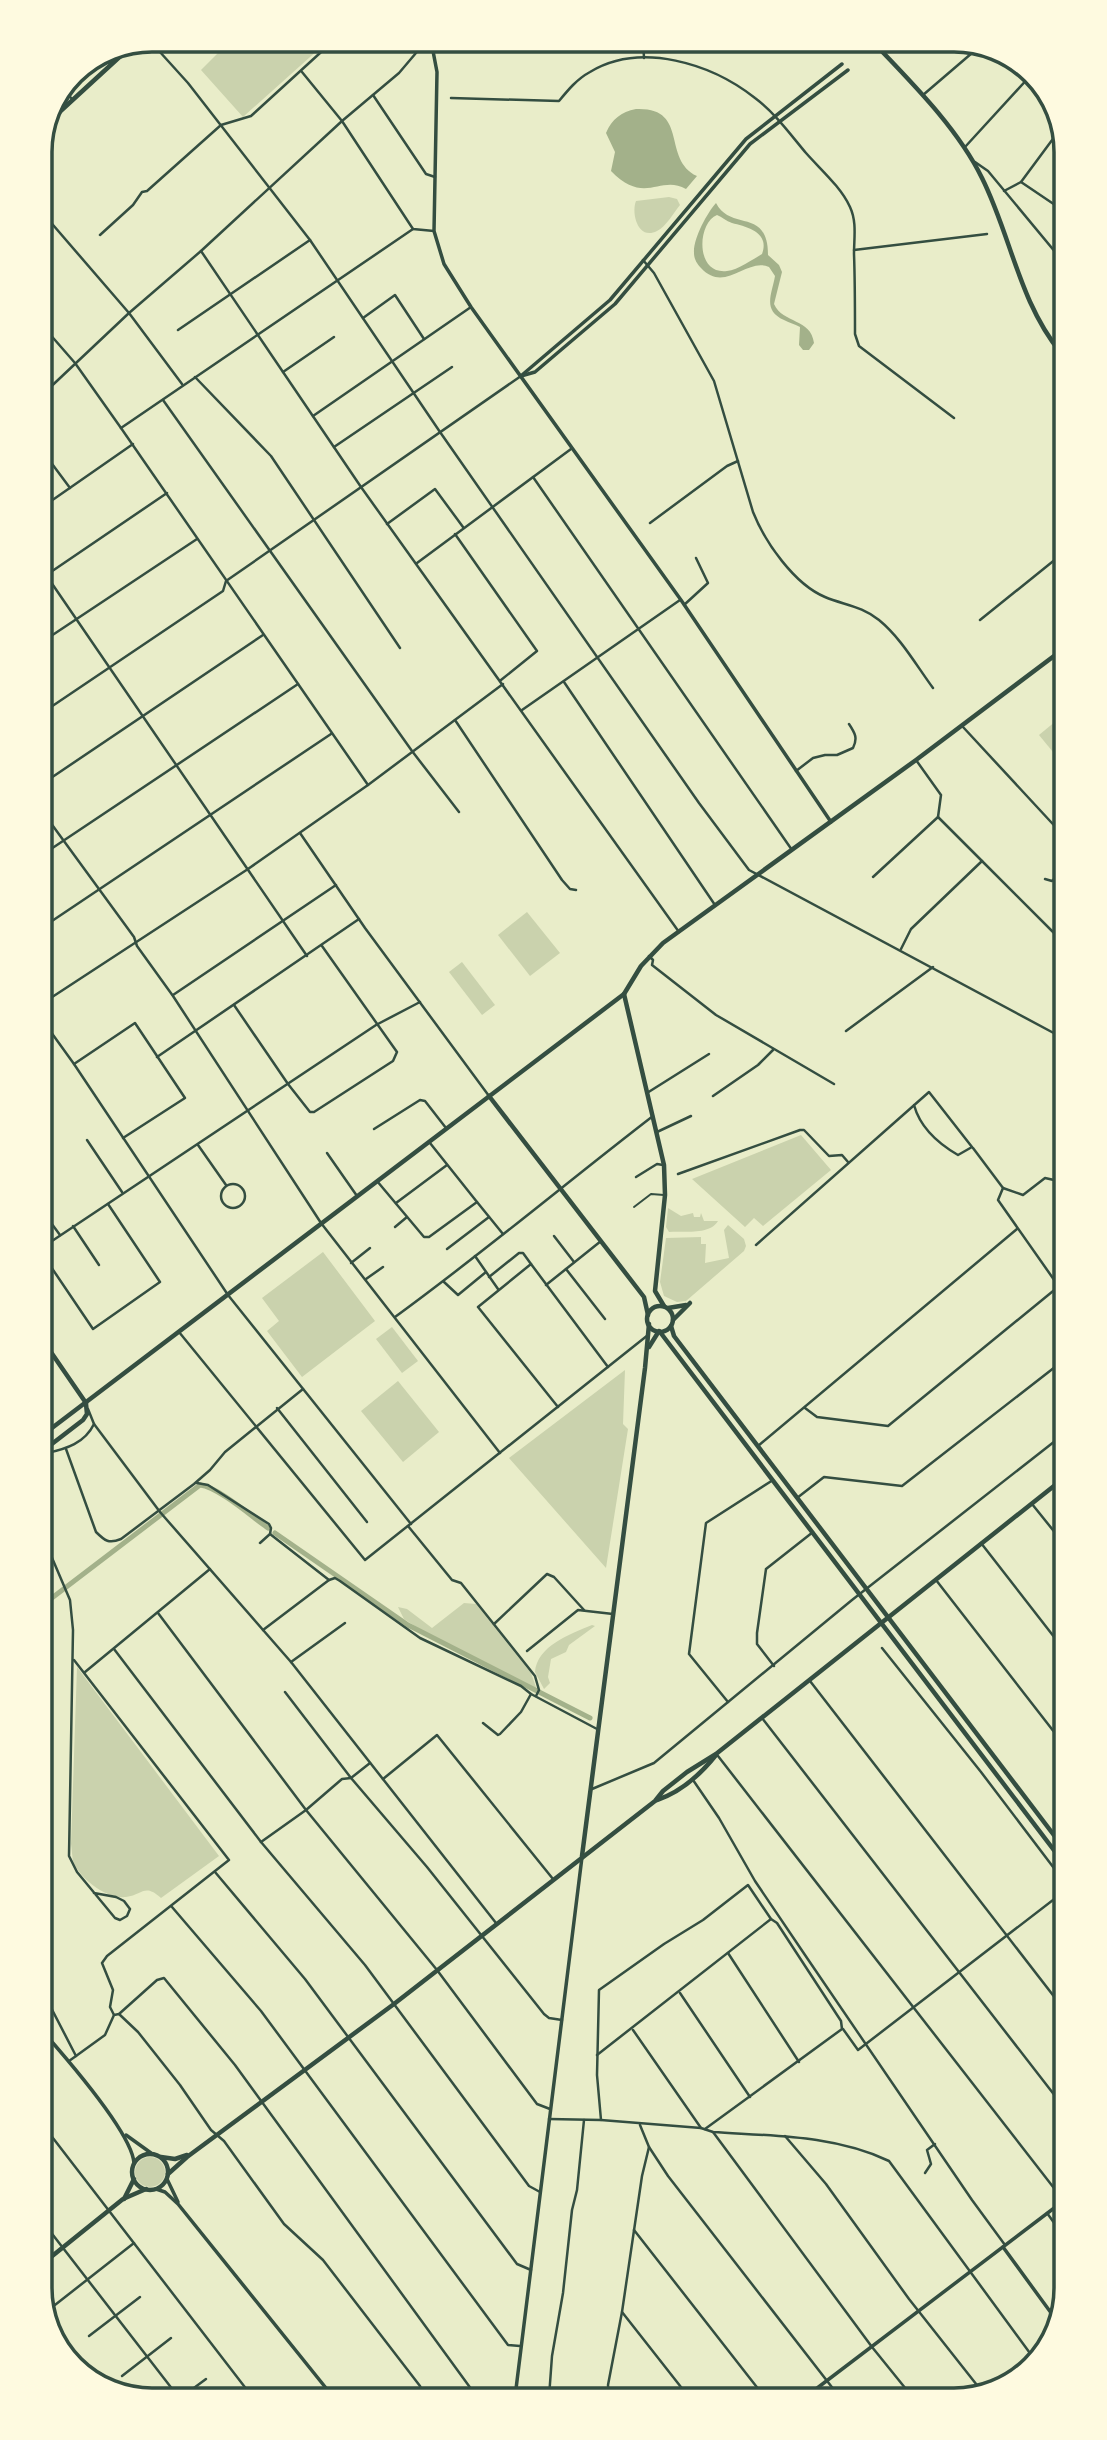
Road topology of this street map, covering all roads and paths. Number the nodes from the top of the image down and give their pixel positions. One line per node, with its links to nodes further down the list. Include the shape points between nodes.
1 (161, 53): 23 (street)
2 (320, 53): 12 (street)
3 (416, 53): 14 (street)
4 (433, 53): 27 (street)
5 (644, 53): 8 (street)
6 (883, 53): 16 (main road)
7 (971, 54): 16 (street)
8 (644, 58): 17 (street, via 615,61 592,70 559,101); 20 (street, via 675,61 714,74 754,97)
9 (117, 59): 18 (main road)
10 (842, 64): 20 (street)
11 (848, 70): 22 (street)
12 (301, 71): 21 (street); 23 (street, via 251,116)
13 (1025, 82): 25 (street)
14 (373, 95): 21 (street); 27 (street, via 426,174)
15 (70, 96): 18 (street)
16 (922, 96): 25 (main road)
17 (451, 98)
18 (73, 100): 19 (main road)
19 (62, 110)
20 (774, 116): 22 (street); 41 (street, via 746,139)
21 (342, 121): 29 (street); 33 (street)
22 (779, 122): 38 (street, via 847,201 854,222); 42 (street, via 750,144)
23 (221, 125): 29 (street); 36 (street, via 142,192)
24 (1053, 138): 28 (street)
25 (965, 147): 26 (main road)
26 (973, 160): 30 (street); 53 (main road, via 1032,306)
27 (435, 177): 34 (street)
28 (1021, 182): 30 (street); 31 (street)
29 (270, 187): 37 (street); 39 (street)
30 (1004, 191): 40 (street)
31 (1054, 204)
32 (53, 225): 46 (street)
33 (413, 229): 34 (street); 43 (street)
34 (434, 231): 45 (street, via 444,264)
35 (987, 234): 38 (street)
36 (100, 235)
37 (310, 240): 43 (street); 44 (street)
38 (854, 250): 65 (street, via 859,346)
39 (201, 251): 44 (street); 46 (street)
40 (1054, 251)
41 (643, 260): 42 (street); 58 (street, via 601,308)
42 (649, 266): 58 (street, via 597,321 535,372); 71 (street, via 710,372)
43 (338, 279): 47 (street); 49 (street)
44 (230, 295): 48 (street); 49 (street)
45 (471, 307): 52 (street); 58 (street)
46 (129, 313): 55 (street); 61 (street)
47 (363, 317): 52 (street, via 395,295); 54 (street)
48 (178, 330)
49 (257, 334): 57 (street); 59 (street)
50 (334, 337): 57 (street)
51 (53, 338): 55 (street)
52 (425, 340): 54 (street)
53 (1054, 344)
54 (393, 362): 62 (street); 64 (street)
55 (75, 363): 60 (street); 66 (street)
56 (452, 367): 62 (street)
57 (283, 372): 64 (street)
58 (521, 376): 67 (street); 70 (street)
59 (195, 377): 61 (street); 79 (street, via 271,456)
60 (53, 384)
61 (183, 385): 63 (street)
62 (414, 393): 67 (street); 69 (street)
63 (163, 400): 66 (street); 85 (street)
64 (313, 416): 69 (street)
65 (954, 418)
66 (121, 428): 68 (street)
67 (440, 432): 74 (street); 78 (street)
68 (133, 444): 75 (street); 76 (street)
69 (334, 447): 74 (street)
70 (572, 448): 73 (street); 92 (street)
71 (737, 461): 80 (street); 106 (street, via 757,521 792,572 817,593 855,606 880,621)
72 (53, 466): 75 (street)
73 (533, 477): 78 (street); 96 (street)
74 (361, 487): 79 (street); 81 (street)
75 (69, 488): 77 (street)
76 (167, 494): 84 (street); 89 (street)
77 (53, 499)
78 (493, 506): 82 (street); 101 (street)
79 (313, 520): 85 (street); 99 (street)
80 (650, 523)
81 (387, 524): 82 (street, via 435,489); 88 (street)
82 (463, 527): 83 (street)
83 (455, 534): 88 (street); 103 (street, via 537,651)
84 (197, 539): 90 (street); 94 (street)
85 (269, 551): 90 (street); 114 (street)
86 (696, 558): 93 (street, via 708,583)
87 (1054, 560): 95 (street)
88 (417, 563): 103 (street)
89 (53, 570)
90 (226, 581): 98 (street); 102 (street, via 223,591)
91 (53, 588): 94 (street)
92 (681, 600): 93 (street); 96 (street)
93 (684, 605): 117 (street)
94 (77, 619): 97 (street); 102 (street)
95 (980, 620)
96 (639, 628): 101 (street); 129 (street)
97 (53, 635)
98 (263, 635): 105 (street); 109 (street)
99 (400, 648)
100 (1054, 656): 112 (main road)
101 (599, 657): 104 (street); 132 (street, via 699,803)
102 (111, 668): 107 (street); 109 (street)
103 (502, 682): 108 (street); 110 (street)
104 (564, 682): 108 (street); 139 (street)
105 (298, 684): 113 (street); 116 (street)
106 (933, 688)
107 (53, 706)
108 (523, 710): 143 (street)
109 (144, 717): 116 (street); 118 (street)
110 (455, 720): 114 (street); 138 (street, via 562,880)
111 (849, 724): 117 (street, via 855,733 853,748 813,758)
112 (962, 726): 115 (main road); 124 (street)
113 (332, 733): 119 (street); 121 (street)
114 (412, 751): 119 (street); 120 (street)
115 (916, 760): 122 (street, via 940,795); 123 (main road)
116 (178, 766): 121 (street); 127 (street)
117 (796, 771): 123 (street)
118 (53, 777)
119 (368, 785): 126 (street)
120 (459, 812)
121 (211, 814): 131 (street); 137 (street)
122 (938, 817): 130 (street); 133 (street)
123 (831, 822): 129 (main road)
124 (1054, 825)
125 (53, 826): 127 (street)
126 (300, 833): 131 (street); 136 (street)
127 (64, 841): 128 (street); 137 (street)
128 (53, 848)
129 (792, 850): 132 (main road)
130 (982, 861): 144 (street); 147 (street, via 911,929)
131 (248, 869): 142 (street); 145 (street)
132 (756, 875): 139 (main road); 147 (street)
133 (873, 877)
134 (1054, 878): 135 (street)
135 (1045, 880)
136 (336, 884): 140 (street); 142 (street)
137 (98, 889): 141 (street); 145 (street)
138 (576, 890)
139 (715, 905): 143 (main road)
140 (359, 919): 146 (street); 154 (street)
141 (53, 920)
142 (283, 920): 148 (street); 153 (street)
143 (679, 932): 149 (main road)
144 (1054, 933)
145 (136, 942): 152 (street); 153 (street)
146 (322, 946): 148 (street); 156 (street)
147 (901, 950): 150 (street)
148 (306, 956): 155 (street)
149 (649, 956): 151 (main road); 161 (street, via 652,965 716,1016)
150 (933, 967): 158 (street); 159 (street)
151 (624, 994): 167 (main road); 168 (main road)
152 (53, 996)
153 (173, 996): 157 (street)
154 (419, 1002): 156 (street); 168 (street)
155 (234, 1005): 157 (street); 165 (street)
156 (376, 1025): 165 (street); 165 (street, via 397,1052 393,1061 314,1112 307,1111)
157 (195, 1031): 163 (street); 171 (street)
158 (846, 1031)
159 (1054, 1033)
160 (53, 1035): 164 (street)
161 (773, 1050): 166 (street); 169 (street)
162 (709, 1054): 167 (street)
163 (157, 1057): 164 (street, via 135,1023); 177 (street, via 185,1098)
164 (74, 1064): 177 (street)
165 (288, 1084): 171 (street)
166 (834, 1084)
167 (647, 1093): 172 (main road)
168 (489, 1096): 174 (main road); 192 (main road)
169 (713, 1096)
170 (914, 1105): 181 (street, via 941,1145 958,1154); 181 (street, via 929,1092); 183 (street)
171 (248, 1111): 180 (street); 203 (street)
172 (653, 1116): 176 (main road); 192 (street)
173 (691, 1116): 176 (street)
174 (446, 1128): 175 (street, via 420,1100); 179 (main road)
175 (374, 1129)
176 (657, 1132): 185 (main road)
177 (123, 1139): 188 (street)
178 (88, 1140): 194 (street)
179 (428, 1142): 184 (street); 190 (main road)
180 (198, 1145): 188 (street); 191 (street)
181 (972, 1147): 193 (street)
182 (327, 1153): 196 (street)
183 (849, 1163): 186 (street, via 842,1155 829,1156 800,1130); 213 (street)
184 (447, 1165): 197 (street); 198 (street)
185 (664, 1165): 187 (street, via 657,1164); 195 (main road)
186 (678, 1174)
187 (636, 1177)
188 (148, 1178): 194 (street); 233 (street)
189 (1054, 1180): 193 (street, via 1045,1178 1023,1195)
190 (377, 1181): 196 (main road); 198 (street)
191 (227, 1186): 191 (street, via 221,1195 223,1203 240,1206 245,1196 242,1189)
192 (561, 1187): 208 (street); 212 (main road)
193 (1003, 1188): 207 (street, via 998,1200)
194 (123, 1194): 199 (street)
195 (665, 1195): 200 (lane, via 651,1194); 232 (main road)
196 (357, 1196): 203 (main road)
197 (477, 1202): 201 (street, via 429,1237); 202 (street)
198 (395, 1203): 201 (street)
199 (108, 1204): 205 (street); 223 (street, via 160,1282 93,1329)
200 (634, 1207)
201 (407, 1217): 206 (street)
202 (489, 1217): 208 (street); 215 (street)
203 (321, 1223): 218 (street); 233 (main road)
204 (53, 1226): 209 (street)
205 (73, 1227): 209 (street); 220 (street)
206 (395, 1227)
207 (1017, 1229): 227 (street); 253 (street)
208 (503, 1234): 216 (street)
209 (60, 1235): 211 (street)
210 (554, 1236): 217 (street)
211 (53, 1240)
212 (601, 1240): 217 (street); 234 (main road)
213 (756, 1245)
214 (370, 1248): 218 (street)
215 (447, 1249)
216 (475, 1256): 224 (street); 228 (street)
217 (574, 1262): 222 (street)
218 (351, 1263): 226 (street)
219 (531, 1264): 225 (street, via 519,1253); 229 (street); 230 (street)
220 (99, 1265)
221 (383, 1267): 226 (street)
222 (566, 1269): 229 (street); 238 (street)
223 (53, 1270)
224 (486, 1272): 225 (street); 228 (street, via 458,1295)
225 (489, 1277): 230 (street)
226 (365, 1280): 237 (street)
227 (1054, 1281)
228 (444, 1282): 237 (street)
229 (546, 1284): 247 (street)
230 (498, 1289): 251 (street, via 478,1307)
231 (1054, 1290): 253 (street, via 888,1426 817,1417)
232 (655, 1291): 234 (main road, via 650,1298); 235 (main road)
233 (228, 1295): 243 (main road); 249 (street)
234 (644, 1297): 236 (main road)
235 (666, 1307): 236 (main road, via 654,1307); 239 (main road); 239 (main road, via 690,1303)
236 (648, 1315): 240 (main road)
237 (395, 1317): 262 (street)
238 (605, 1319)
239 (673, 1320): 241 (main road)
240 (649, 1324): 242 (main road); 244 (main road)
241 (671, 1326): 242 (main road); 259 (main road)
242 (659, 1331): 245 (main road); 263 (main road)
243 (179, 1332): 250 (main road); 256 (street)
244 (648, 1335): 245 (main road); 247 (street)
245 (647, 1352): 284 (main road)
246 (53, 1355): 250 (main road)
247 (608, 1367): 251 (street)
248 (1054, 1368): 266 (street, via 902,1486 824,1477)
249 (303, 1388): 252 (street); 270 (street)
250 (86, 1403): 254 (street); 255 (main road); 258 (main road, via 83,1420)
251 (558, 1407): 262 (street)
252 (277, 1408): 256 (street); 269 (street)
253 (805, 1408): 259 (street)
254 (94, 1424): 260 (street, via 90,1433); 268 (street)
255 (53, 1427)
256 (256, 1427): 264 (street); 270 (street, via 365,1560)
257 (1054, 1442): 280 (street)
258 (53, 1443)
259 (758, 1446): 266 (main road)
260 (66, 1450): 261 (street); 268 (street, via 96,1532 104,1541 121,1539)
261 (53, 1452)
262 (500, 1453): 270 (street)
263 (773, 1479): 272 (main road); 302 (street, via 706,1523 690,1654)
264 (194, 1484): 268 (street); 273 (street, via 208,1485 259,1518 271,1528)
265 (1054, 1486): 267 (main road)
266 (797, 1498): 280 (main road)
267 (1032, 1503): 271 (street); 275 (main road)
268 (160, 1512): 277 (street)
269 (367, 1522)
270 (410, 1525): 288 (street, via 452,1580 461,1583)
271 (1054, 1531)
272 (813, 1532): 281 (main road); 296 (street, via 766,1569 757,1644)
273 (270, 1534): 274 (street); 278 (street)
274 (260, 1543)
275 (981, 1544): 279 (main road); 290 (street)
276 (53, 1560): 294 (street, via 70,1600)
277 (210, 1569): 283 (street); 289 (street)
278 (329, 1580): 289 (street); 301 (street, via 341,1581 420,1638)
279 (935, 1580): 285 (main road); 306 (street)
280 (867, 1590): 281 (street); 285 (main road)
281 (861, 1594): 286 (main road); 296 (street)
282 (584, 1609): 284 (street); 288 (street, via 547,1574); 293 (street)
283 (158, 1613): 292 (street); 314 (street)
284 (613, 1614): 305 (main road)
285 (888, 1617): 286 (main road); 315 (main road)
286 (882, 1622): 298 (main road); 317 (main road)
287 (345, 1623): 295 (street)
288 (494, 1624): 300 (street, via 531,1671)
289 (263, 1630): 295 (street)
290 (1054, 1637)
291 (882, 1648): 319 (street)
292 (114, 1649): 297 (street); 316 (street)
293 (527, 1651)
294 (74, 1660): 297 (street); 322 (street, via 69,1856)
295 (291, 1662): 308 (street)
296 (774, 1667): 302 (street)
297 (85, 1672): 320 (street, via 229,1860)
298 (810, 1681): 303 (main road); 328 (street)
299 (285, 1692): 309 (street)
300 (538, 1693): 301 (street); 305 (street)
301 (531, 1694): 304 (street, via 500,1734)
302 (729, 1703): 312 (street, via 654,1763)
303 (762, 1717): 307 (main road); 331 (street)
304 (483, 1723)
305 (600, 1730): 312 (main road)
306 (1054, 1732)
307 (716, 1754): 311 (main road); 313 (main road); 335 (street)
308 (370, 1763): 309 (street); 310 (street)
309 (351, 1778): 314 (street, via 342,1779); 327 (street)
310 (383, 1779): 321 (street, via 437,1735); 326 (street)
311 (693, 1779): 313 (main road); 344 (street, via 755,1881)
312 (592, 1789): 318 (main road)
313 (655, 1801): 318 (main road)
314 (306, 1810): 316 (street); 330 (street)
315 (1054, 1835)
316 (261, 1842): 334 (street)
317 (1054, 1850)
318 (582, 1856): 321 (main road); 339 (street)
319 (1054, 1868)
320 (215, 1872): 324 (street); 342 (street)
321 (553, 1879): 326 (main road)
322 (94, 1893): 322 (street, via 114,1918 127,1916 130,1909 124,1901)
323 (1054, 1899): 328 (street)
324 (172, 1907): 338 (street, via 102,1963 113,1990 110,2007); 349 (street)
325 (771, 1919): 329 (street); 341 (street); 345 (street, via 748,1885 599,1990)
326 (496, 1923): 327 (main road)
327 (481, 1935): 330 (main road); 339 (street, via 544,2014)
328 (1006, 1935): 331 (street); 333 (street)
329 (728, 1954): 332 (street); 348 (street)
330 (437, 1970): 334 (main road); 353 (street, via 537,2104)
331 (960, 1971): 335 (street); 350 (street)
332 (679, 1992): 340 (street); 351 (street)
333 (1054, 1997)
334 (394, 2004): 342 (main road); 376 (street, via 528,2186)
335 (912, 2008): 344 (street); 373 (street)
336 (53, 2010): 346 (street)
337 (119, 2014): 338 (street); 352 (street, via 164,1978); 361 (street)
338 (114, 2015): 346 (street, via 105,2035)
339 (562, 2020): 353 (street)
340 (633, 2029): 345 (street); 358 (street)
341 (842, 2029): 344 (street, via 858,2050); 348 (street)
342 (350, 2038): 349 (main road); 389 (street, via 517,2264)
343 (53, 2043): 347 (street)
344 (866, 2044): 364 (street)
345 (597, 2055): 356 (street)
346 (76, 2056): 347 (street)
347 (69, 2061): 360 (street)
348 (799, 2062): 351 (street)
349 (306, 2071): 352 (main road); 400 (street, via 508,2345)
350 (1054, 2094)
351 (750, 2097): 358 (street)
352 (262, 2103): 361 (main road); 413 (street)
353 (550, 2109): 354 (street)
354 (549, 2119): 355 (street); 376 (street)
355 (584, 2120): 356 (street); 415 (street)
356 (601, 2120): 357 (street)
357 (640, 2124): 358 (street); 365 (street)
358 (703, 2129): 359 (street)
359 (713, 2132): 362 (street); 401 (street)
360 (124, 2134): 367 (street); 369 (street)
361 (218, 2136): 366 (main road); 412 (street, via 284,2224 323,2260)
362 (785, 2136): 390 (street, via 870,2152 889,2161); 394 (street, via 826,2184)
363 (53, 2138): 380 (street)
364 (932, 2146): 370 (street); 386 (street)
365 (649, 2147): 383 (street); 406 (street)
366 (197, 2150): 368 (main road, via 175,2159); 371 (main road)
367 (151, 2154): 368 (main road); 369 (main road)
368 (162, 2157): 371 (main road)
369 (134, 2163): 372 (main road)
370 (925, 2173)
371 (168, 2176): 375 (main road); 378 (street)
372 (134, 2179): 374 (main road); 377 (main road)
373 (1054, 2186)
374 (146, 2189): 375 (main road); 377 (main road)
375 (156, 2189): 378 (street)
376 (540, 2192): 389 (street)
377 (123, 2199): 380 (main road)
378 (178, 2204): 411 (street)
379 (1054, 2208): 381 (street)
380 (109, 2210): 385 (street); 387 (main road)
381 (1047, 2213): 382 (street); 386 (street)
382 (1054, 2223)
383 (634, 2230): 395 (street); 418 (street)
384 (53, 2235): 387 (street)
385 (134, 2243): 391 (street); 410 (street)
386 (1004, 2246): 390 (street); 396 (street)
387 (63, 2247): 388 (main road); 391 (street)
388 (53, 2255)
389 (531, 2270): 400 (street)
390 (970, 2271): 394 (street); 402 (street)
391 (88, 2280): 393 (street); 397 (street)
392 (140, 2297): 397 (street)
393 (54, 2306)
394 (918, 2311): 401 (street); 407 (street)
395 (622, 2312): 416 (street); 417 (street)
396 (1051, 2314)
397 (115, 2316): 398 (street); 403 (street)
398 (89, 2336)
399 (171, 2338): 403 (street)
400 (520, 2346): 414 (street)
401 (872, 2347): 406 (street); 421 (street)
402 (1030, 2353)
403 (147, 2357): 404 (street); 408 (street)
404 (122, 2376)
405 (206, 2379): 409 (street)
406 (828, 2381): 419 (street); 420 (street)
407 (977, 2385)
408 (170, 2387)
409 (195, 2387)
410 (245, 2387)
411 (325, 2387)
412 (420, 2387)
413 (470, 2387)
414 (516, 2387)
415 (550, 2387)
416 (608, 2388)
417 (681, 2388)
418 (757, 2388)
419 (818, 2388)
420 (833, 2388)
421 (905, 2388)

